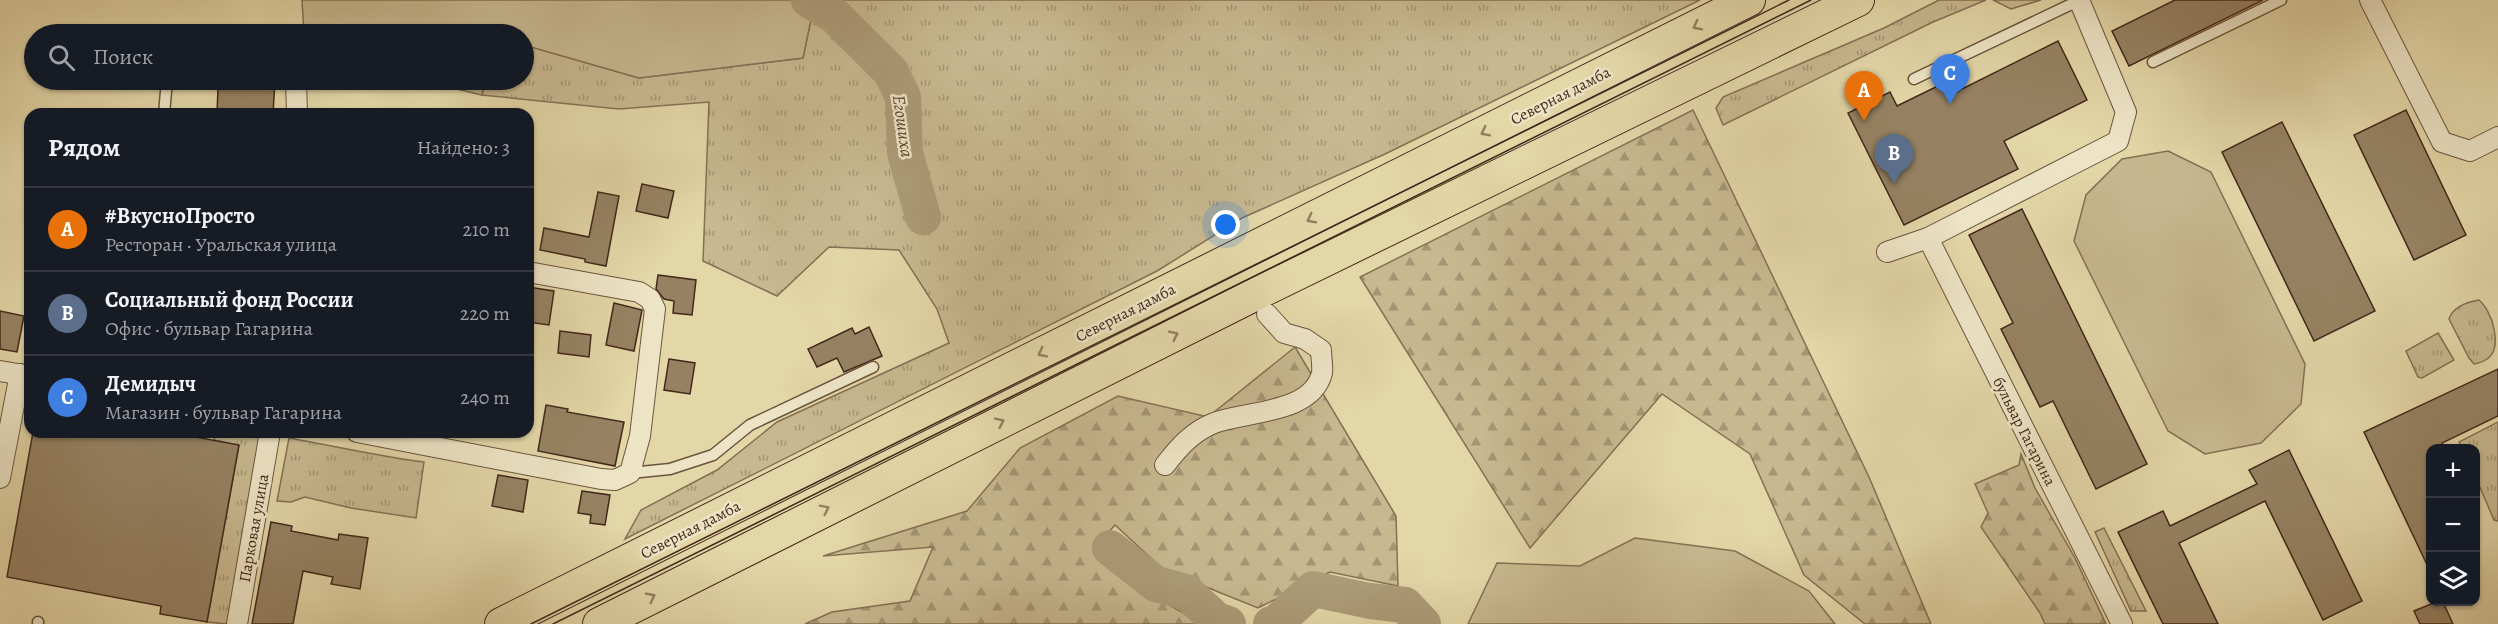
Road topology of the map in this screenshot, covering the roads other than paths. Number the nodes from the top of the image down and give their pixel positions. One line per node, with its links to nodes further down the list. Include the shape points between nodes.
1 (1749, 0): 27 (main road, Северная дамба, one-way to 27)
2 (1858, 0): 28 (main road, one-way to 2, via 1258,293)
3 (2078, 0): 7 (lane); 13 (street, via 2126,112 2118,141)
4 (2281, 0): 6 (lane)
5 (2370, 0): 12 (street, via 2442,142 2470,151)
6 (2153, 62)
7 (1914, 79)
8 (166, 90): 10 (lane)
9 (296, 90): 11 (street)
10 (165, 108)
11 (297, 108)
12 (2498, 137)
13 (1928, 238): 14 (street); 29 (street, бульвар Гагарина)
14 (1887, 252)
15 (534, 273): 24 (street, via 639,292 651,298 655,309 640,436)
16 (1267, 314): 23 (street, via 1284,333 1305,339 1320,350 1322,373 1311,394 1282,408 1213,424 1185,440)
17 (873, 367): 24 (lane, via 750,425 713,455 670,469)
18 (0, 371): 19 (street)
19 (24, 375)
20 (24, 379): 25 (street)
21 (269, 438): 26 (street, Парковая улица)
22 (388, 438): 24 (street, via 601,479 615,480)
23 (1166, 465)
24 (630, 473)
25 (0, 478)
26 (237, 624)
27 (501, 624)
28 (599, 624)
29 (2122, 624)

